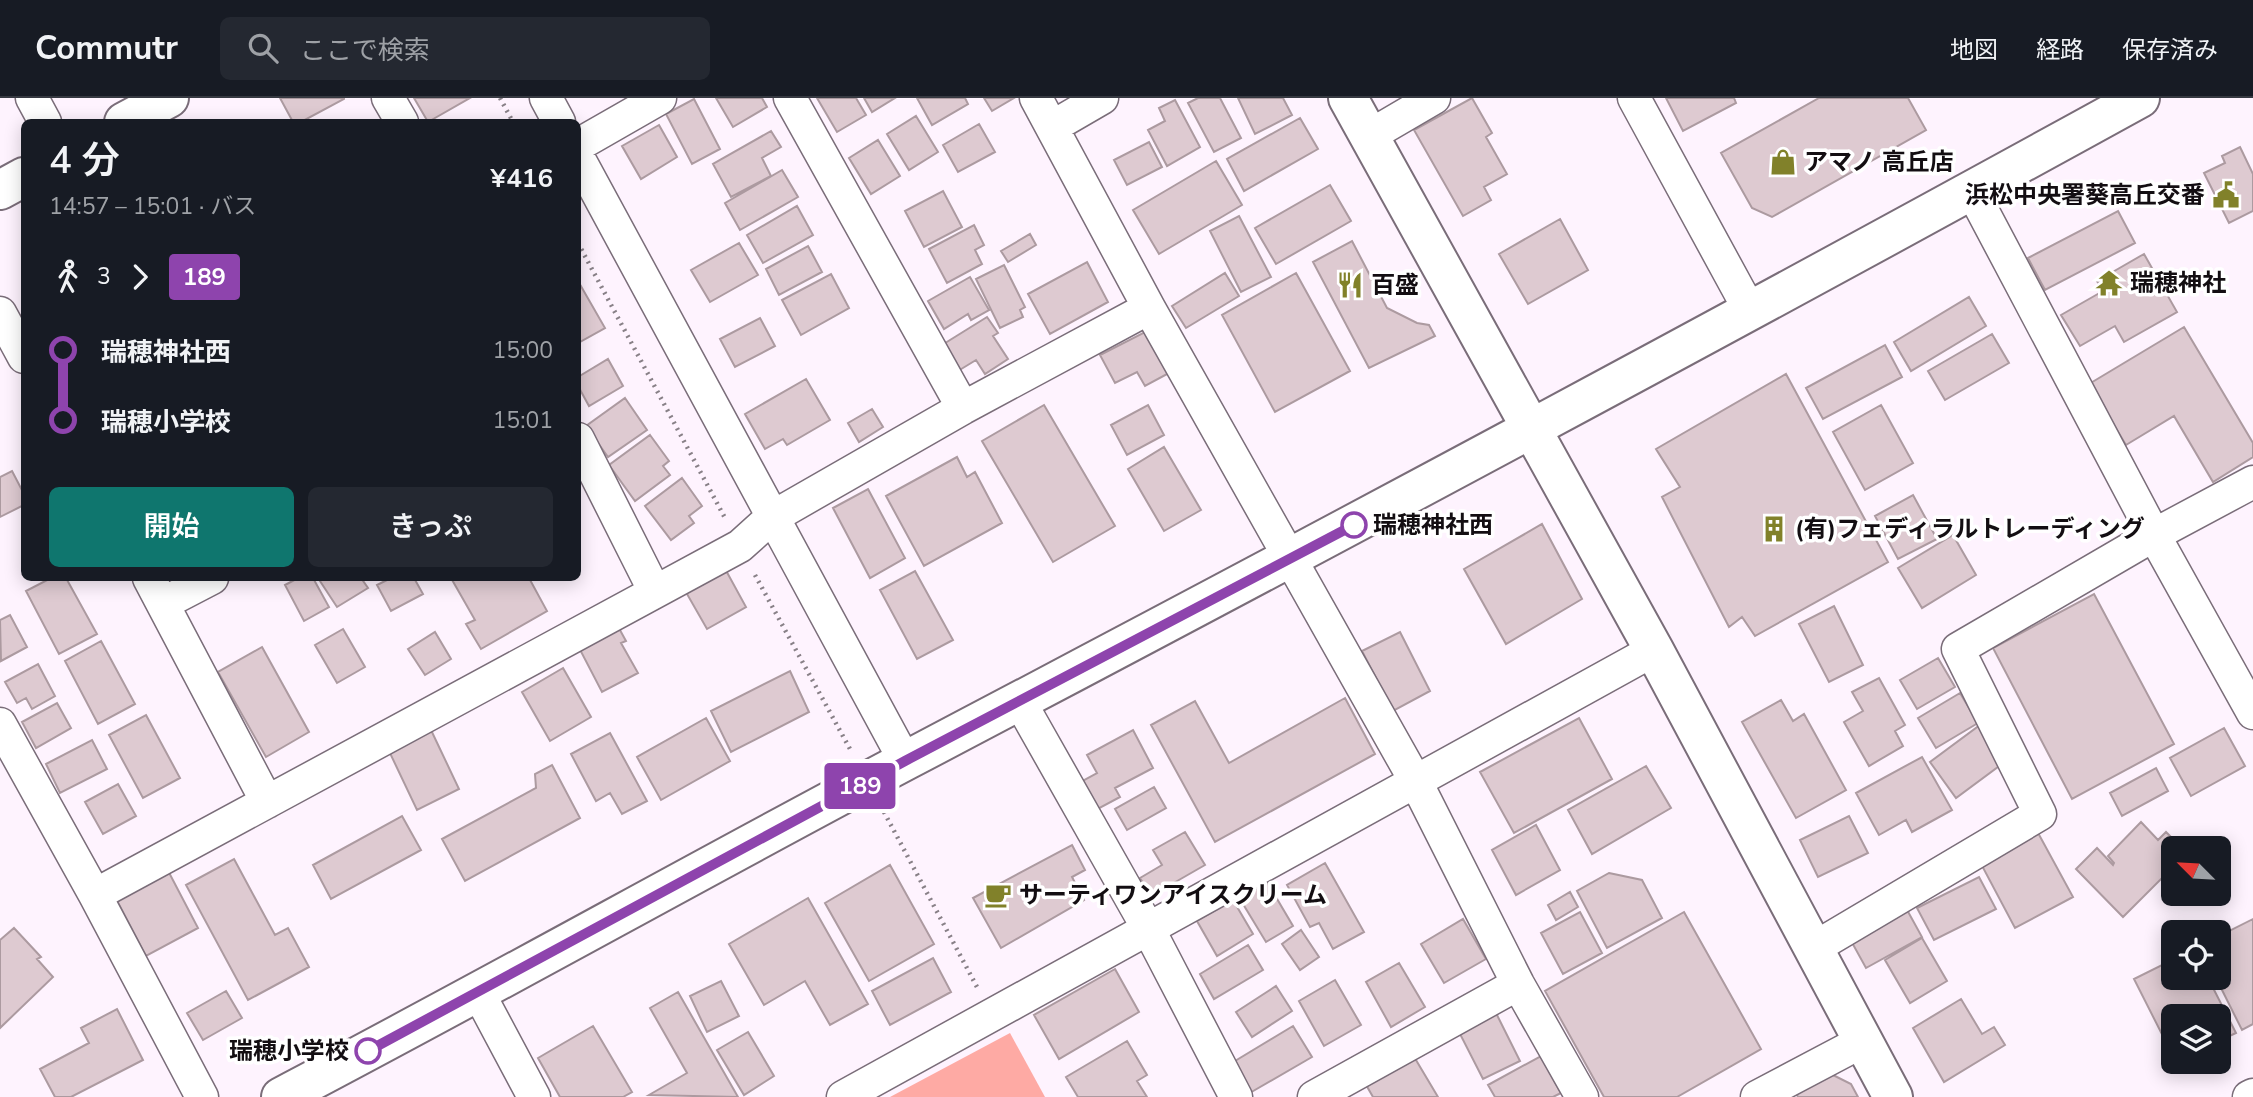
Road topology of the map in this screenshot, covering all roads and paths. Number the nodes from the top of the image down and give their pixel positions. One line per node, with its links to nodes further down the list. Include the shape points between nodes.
1 (32, 98): 14 (street)
2 (169, 98): 15 (street)
3 (388, 98): 16 (street)
4 (500, 98): 17 (path)
5 (546, 98): 18 (street)
6 (660, 98): 21 (street)
7 (790, 98): 31 (street)
8 (1036, 98): 19 (street)
9 (1102, 98): 19 (street)
10 (1348, 98): 20 (street)
11 (1434, 98): 20 (street)
12 (1634, 98): 28 (street)
13 (2140, 98): 25 (street)
14 (44, 119)
15 (130, 119)
16 (400, 119)
17 (511, 119)
18 (557, 119)
19 (1052, 127): 27 (street)
20 (1369, 136): 32 (street)
21 (581, 143)
22 (581, 163): 35 (street)
23 (21, 179): 24 (street)
24 (0, 190)
25 (1972, 191): 28 (street); 36 (street)
26 (581, 249): 37 (path)
27 (1149, 308): 31 (street); 38 (street)
28 (1749, 309): 32 (street)
29 (0, 313): 30 (street)
30 (21, 352)
31 (962, 408): 35 (street)
32 (1531, 430): 38 (street); 42 (street)
33 (581, 445): 41 (street)
34 (2253, 482): 36 (street)
35 (771, 518): 37 (street); 46 (street)
36 (2154, 535): 44 (street); 52 (street, via 1958,649 2040,814)
37 (740, 546): 41 (street); 47 (path)
38 (1291, 558): 43 (street); 48 (street)
39 (198, 581): 40 (street)
40 (157, 590): 49 (street)
41 (655, 592): 49 (street)
42 (1654, 650): 48 (street); 52 (street)
43 (1020, 702): 46 (street); 51 (street)
44 (2253, 713)
45 (0, 724): 50 (street)
46 (905, 761): 47 (street)
47 (868, 782): 54 (street); 55 (path)
48 (1416, 782): 51 (street); 53 (street)
49 (267, 802): 50 (street)
50 (95, 895): 57 (street)
51 (1149, 930): 55 (street); 61 (street)
52 (1814, 947): 56 (street)
53 (1518, 984): 62 (street); 63 (street)
54 (478, 992): 58 (street); 59 (street)
55 (992, 1015): 60 (street)
56 (1863, 1041): 64 (street); 65 (street)
57 (202, 1097)
58 (281, 1097)
59 (534, 1097)
60 (844, 1097)
61 (1236, 1097)
62 (1314, 1097)
63 (1582, 1097)
64 (1756, 1097)
65 (1893, 1097)

